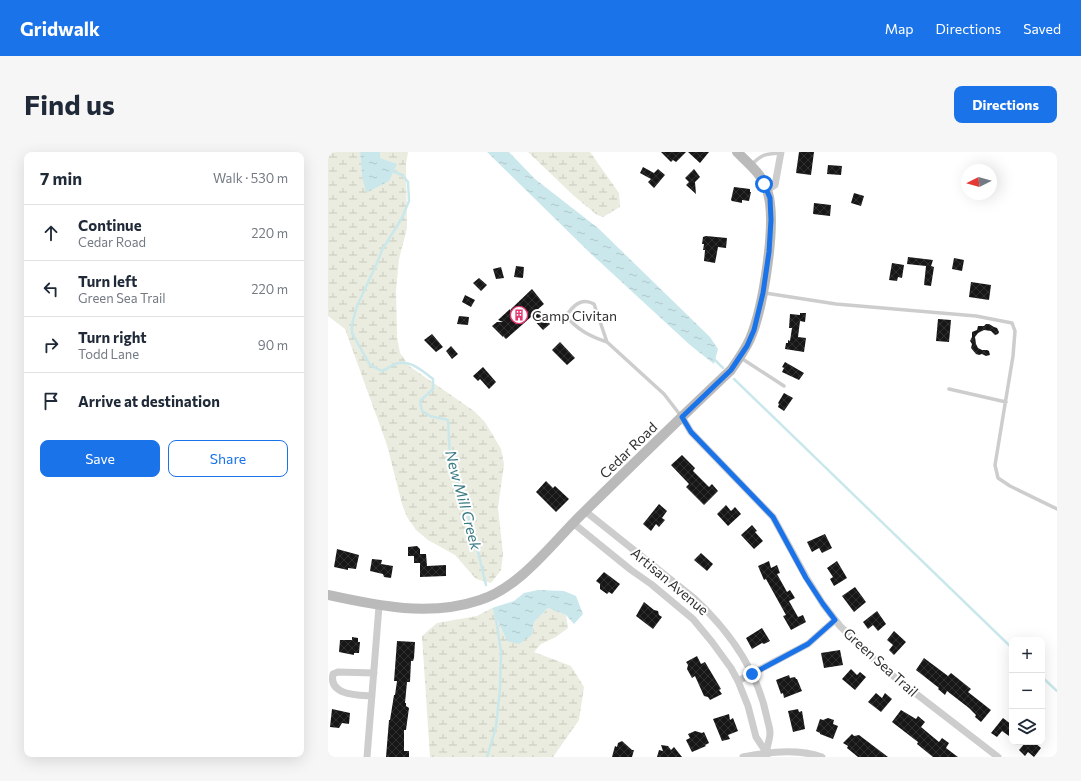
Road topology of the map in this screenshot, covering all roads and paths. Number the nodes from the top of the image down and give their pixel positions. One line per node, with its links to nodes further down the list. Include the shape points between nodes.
1 (737, 152): 3 (street, Cedar Road)
2 (780, 152): 3 (lane, via 759,157); 4 (street, via 775,185)
3 (751, 166): 4 (street, Cedar Road)
4 (767, 190): 5 (street, Cedar Road, via 771,204 771,220)
5 (763, 293): 7 (street, Cedar Road, via 754,330); 10 (lane, via 836,304 976,316 1012,323 1013,356)
6 (607, 342): 6 (lane, via 574,326 566,316 572,308 581,301 594,304); 11 (lane, via 664,394)
7 (740, 358): 8 (lane); 11 (street, Cedar Road)
8 (784, 386)
9 (949, 389): 10 (lane)
10 (1006, 402): 12 (lane, via 995,465 998,478)
11 (682, 417): 13 (street, Cedar Road); 17 (street, Green Sea Trail, via 691,432 773,517 806,578)
12 (1057, 508)
13 (585, 511): 14 (street, Cedar Road); 19 (street, Artisan Avenue, via 705,608 737,647)
14 (573, 523): 16 (street, Cedar Road, via 513,582 482,599 439,608); 20 (street, Artisan Avenue, via 693,619 722,654)
15 (328, 595): 16 (street, Cedar Road)
16 (379, 606): 18 (street)
17 (835, 620): 19 (street, via 808,644); 26 (street, Green Sea Trail, via 884,669)
18 (374, 673): 21 (street); 21 (street, via 338,672 333,674 331,681 332,687 342,693)
19 (752, 674): 20 (street); 22 (street, Artisan Avenue, via 764,705 770,733)
20 (738, 681): 22 (street, Artisan Avenue, via 756,737)
21 (372, 696): 23 (street)
22 (767, 755): 24 (street); 25 (street, via 808,753)
23 (368, 757)
24 (742, 757)
25 (822, 757)
26 (998, 757)

